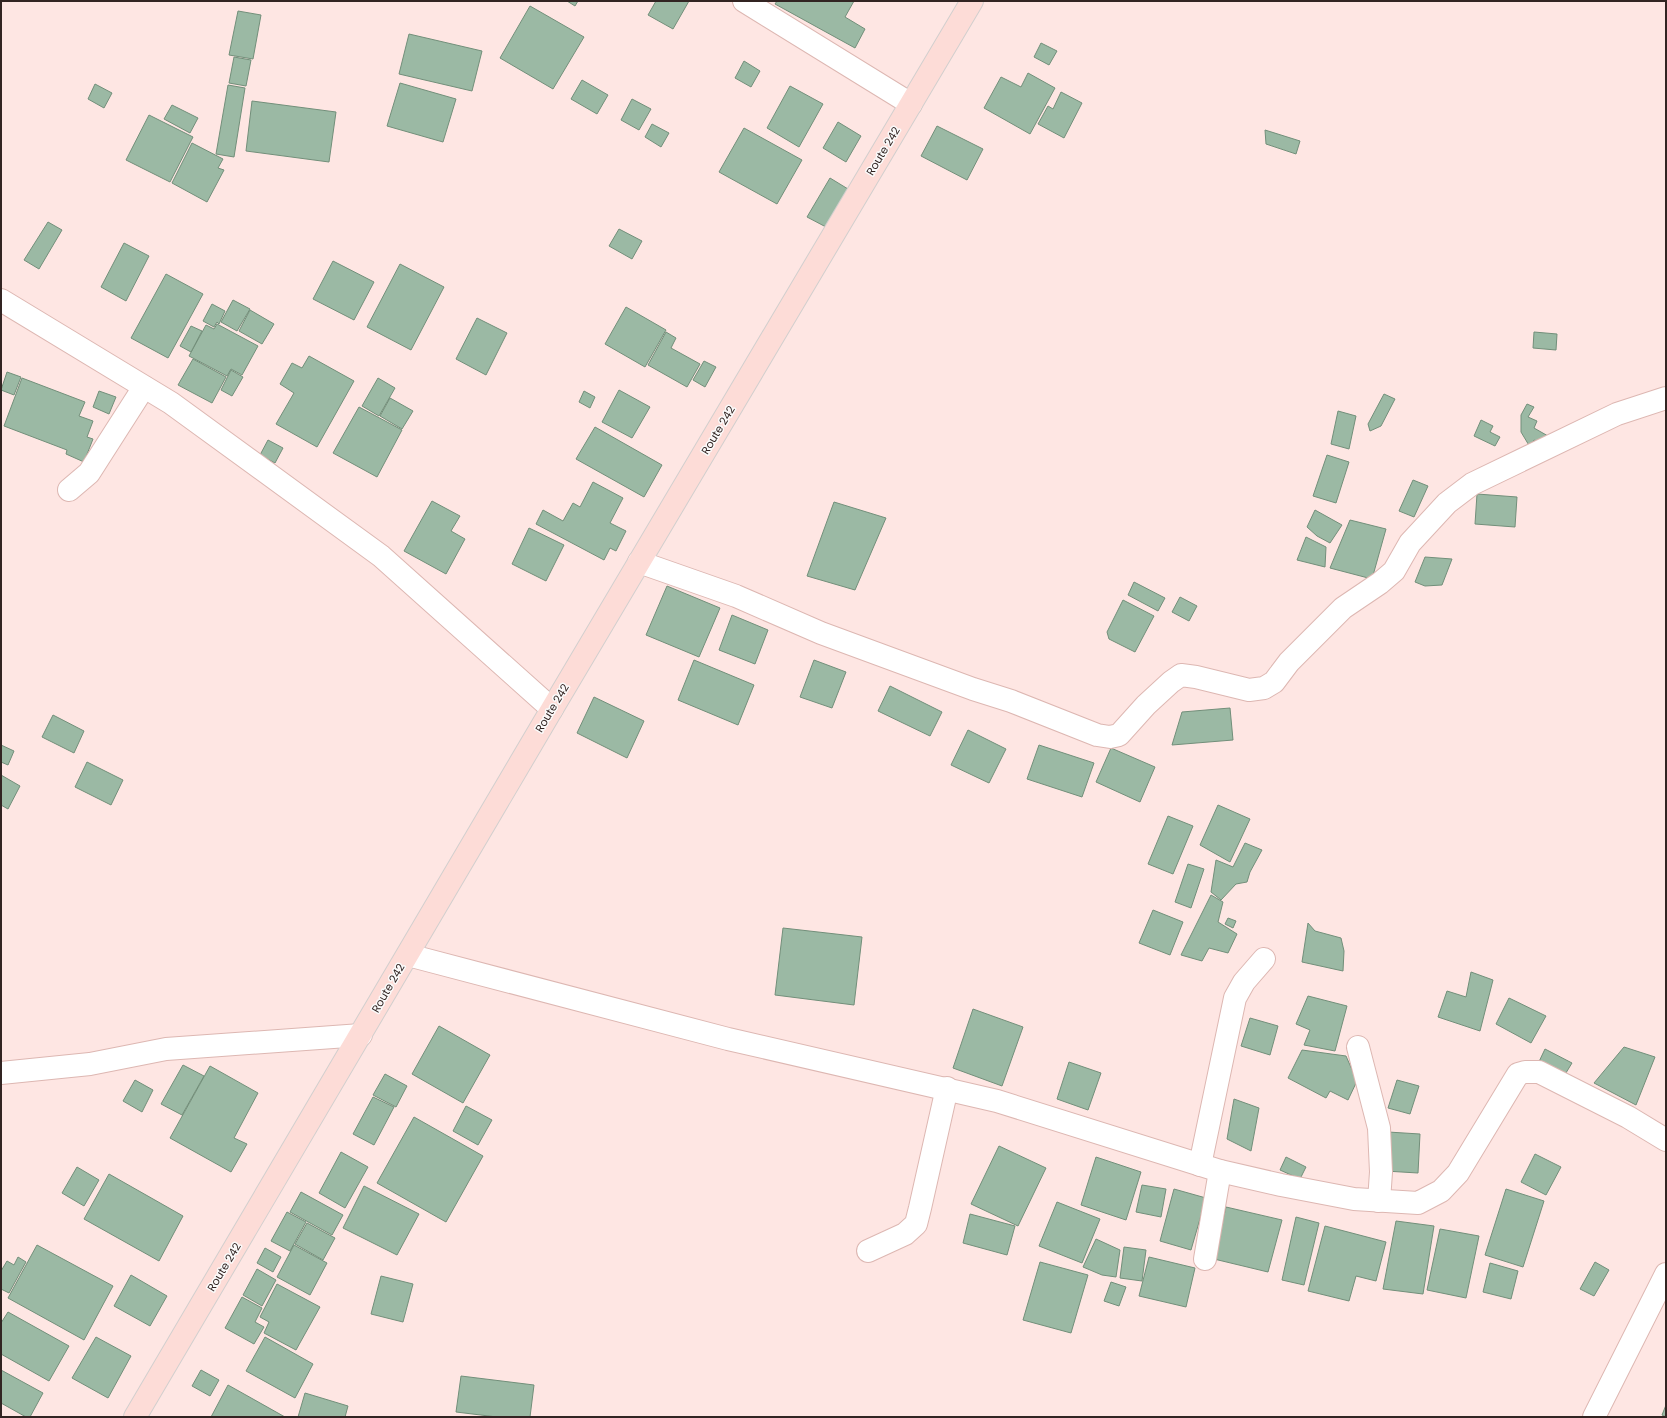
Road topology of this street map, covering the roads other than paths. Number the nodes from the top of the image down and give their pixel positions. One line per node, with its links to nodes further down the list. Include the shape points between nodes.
1 (744, 1): 3 (street)
2 (972, 1): 3 (main road, Route 242)
3 (911, 104): 8 (main road, Route 242)
4 (1, 300): 5 (street)
5 (144, 387): 7 (street, via 89,473); 9 (street, via 171,403 381,556)
6 (1666, 398): 8 (street, via 1617,414 1472,484 1447,502 1410,543 1394,571 1343,608 1289,662 1274,682 1264,688 1249,690 1181,675 1146,705 1118,735 1110,737 1097,735 965,686 821,632 736,596)
7 (69, 490)
8 (639, 562): 9 (main road, Route 242)
9 (552, 709): 10 (main road, Route 242)
10 (408, 955): 12 (main road, Route 242); 15 (street, via 728,1039)
11 (1264, 959): 17 (street, via 1244,982 1235,998)
12 (361, 1035): 14 (street, via 166,1049 90,1064); 22 (main road, Route 242)
13 (1358, 1047): 18 (street, via 1379,1128)
14 (1, 1073)
15 (946, 1088): 17 (street, via 997,1101); 19 (street, via 916,1224 905,1234)
16 (1666, 1140): 18 (street, via 1628,1117 1539,1072 1525,1072 1518,1074 1458,1173 1441,1192 1418,1203)
17 (1210, 1168): 18 (street, via 1281,1186); 20 (street)
18 (1379, 1201)
19 (868, 1252)
20 (1205, 1259)
21 (1666, 1274): 23 (street)
22 (135, 1417)
23 (1594, 1417)

